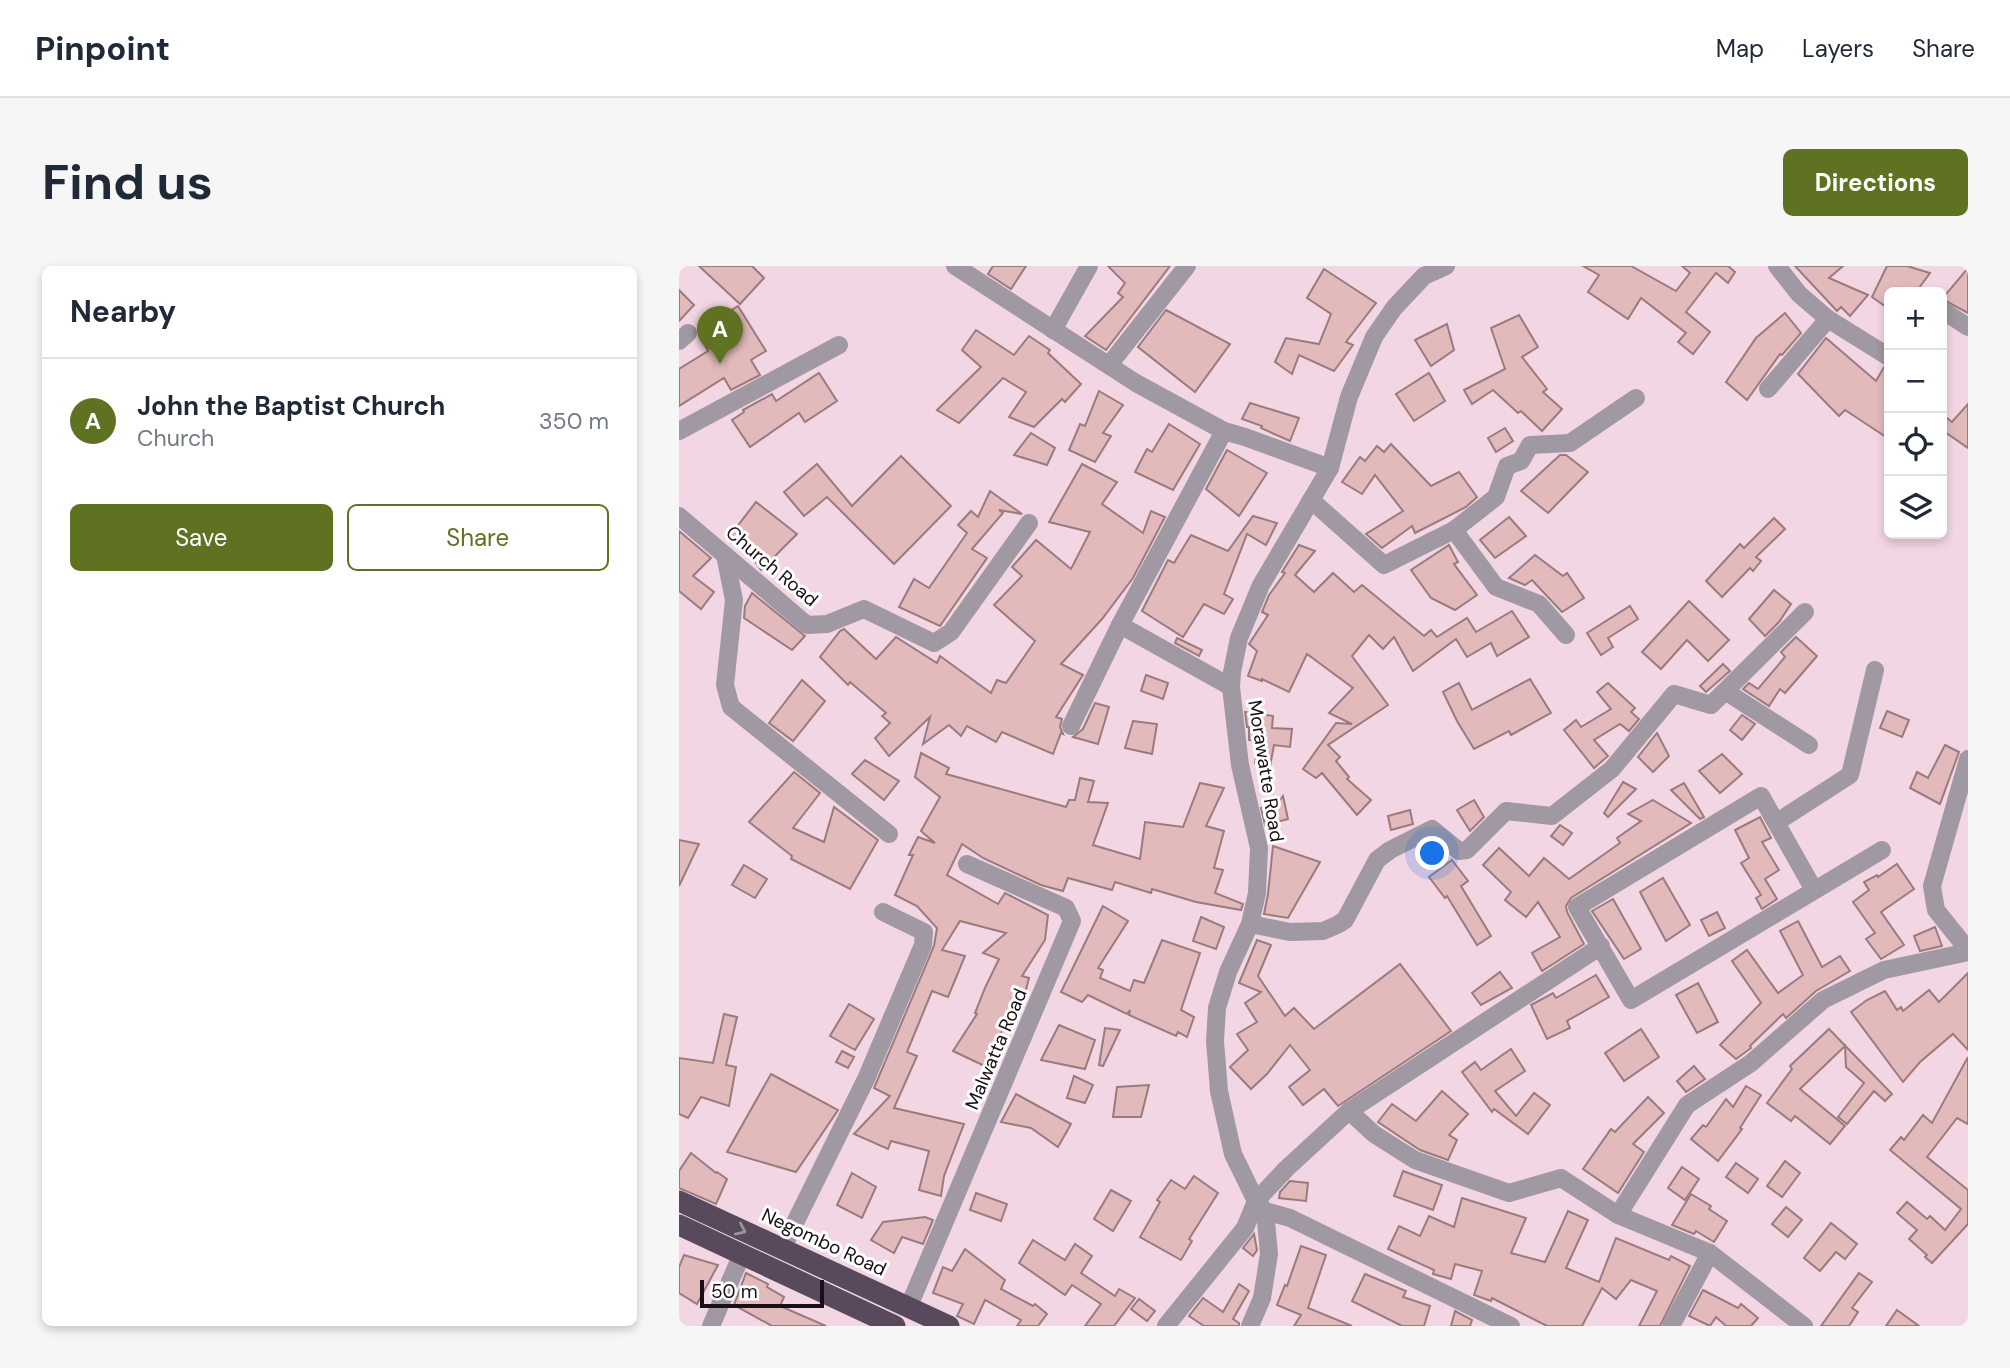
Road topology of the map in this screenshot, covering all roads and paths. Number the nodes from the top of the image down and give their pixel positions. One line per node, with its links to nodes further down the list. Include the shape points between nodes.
1 (1089, 266): 9 (street)
2 (1187, 266): 12 (street)
3 (1445, 266): 17 (street, Morawatte Road, via 1424,276 1374,337 1349,397)
4 (1780, 267): 7 (street, via 1799,294)
5 (966, 269): 9 (street)
6 (1947, 313): 8 (street)
7 (1828, 319): 11 (street); 13 (street)
8 (1968, 327)
9 (1053, 330): 12 (street)
10 (839, 345): 15 (street)
11 (1885, 350)
12 (1109, 365): 16 (street)
13 (1767, 389)
14 (1636, 398): 21 (street, via 1570,443 1530,445 1521,461 1507,466 1496,498)
15 (679, 430)
16 (1224, 431): 17 (street); 24 (street)
17 (1331, 468): 18 (street, Morawatte Road)
18 (1311, 500): 21 (street, via 1384,565); 27 (street, Morawatte Road, via 1261,585 1239,638)
19 (679, 516): 22 (street, Church Road)
20 (1029, 523): 22 (street, Church Road, via 951,632 934,643 864,609 827,624 807,625)
21 (1454, 530): 25 (street, via 1496,587 1539,604)
22 (725, 555): 33 (street, via 734,600 725,685 730,707)
23 (1805, 612): 28 (street)
24 (1120, 625): 27 (street); 29 (street)
25 (1566, 635)
26 (1875, 670): 32 (street, via 1850,775)
27 (1231, 687): 38 (street, Morawatte Road, via 1240,765 1259,848 1257,893)
28 (1725, 691): 30 (street); 38 (street, via 1711,705 1674,694 1612,769 1552,816 1506,811 1467,849 1459,851 1432,828 1390,850 1377,860 1345,920 1323,932 1290,932)
29 (1071, 726)
30 (1809, 745)
31 (1968, 759): 40 (street, via 1932,886 1936,910)
32 (1777, 822): 36 (street); 39 (street, via 1761,796 1577,907)
33 (889, 834)
34 (1882, 850): 36 (street)
35 (967, 864): 49 (street, Malwatta Road, via 1066,908 1072,921)
36 (1814, 890): 39 (street, via 1631,1000)
37 (883, 912): 46 (street, via 924,932 923,945 866,1079)
38 (1249, 924): 43 (street, Morawatte Road, via 1217,1008 1215,1041 1219,1091 1233,1154)
39 (1601, 946): 41 (street)
40 (1968, 951): 44 (street, via 1884,970 1823,1000 1751,1063 1687,1105)
41 (1349, 1111): 43 (street, via 1286,1169); 44 (street, via 1374,1134 1415,1160 1509,1193 1561,1178)
42 (679, 1201): 46 (highway, Negombo Road, one-way to 46)
43 (1260, 1206): 53 (street); 54 (street, Morawatte Road, via 1269,1254 1262,1298); 55 (street)
44 (1618, 1215): 47 (street)
45 (679, 1226): 48 (highway)
46 (782, 1249): 49 (highway, Negombo Road)
47 (1710, 1253): 56 (street); 57 (street)
48 (741, 1256): 50 (street); 51 (highway)
49 (909, 1306): 52 (highway, Negombo Road)
50 (711, 1326)
51 (895, 1326)
52 (949, 1326)
53 (1166, 1326)
54 (1250, 1326)
55 (1511, 1326)
56 (1671, 1326)
57 (1804, 1326)

